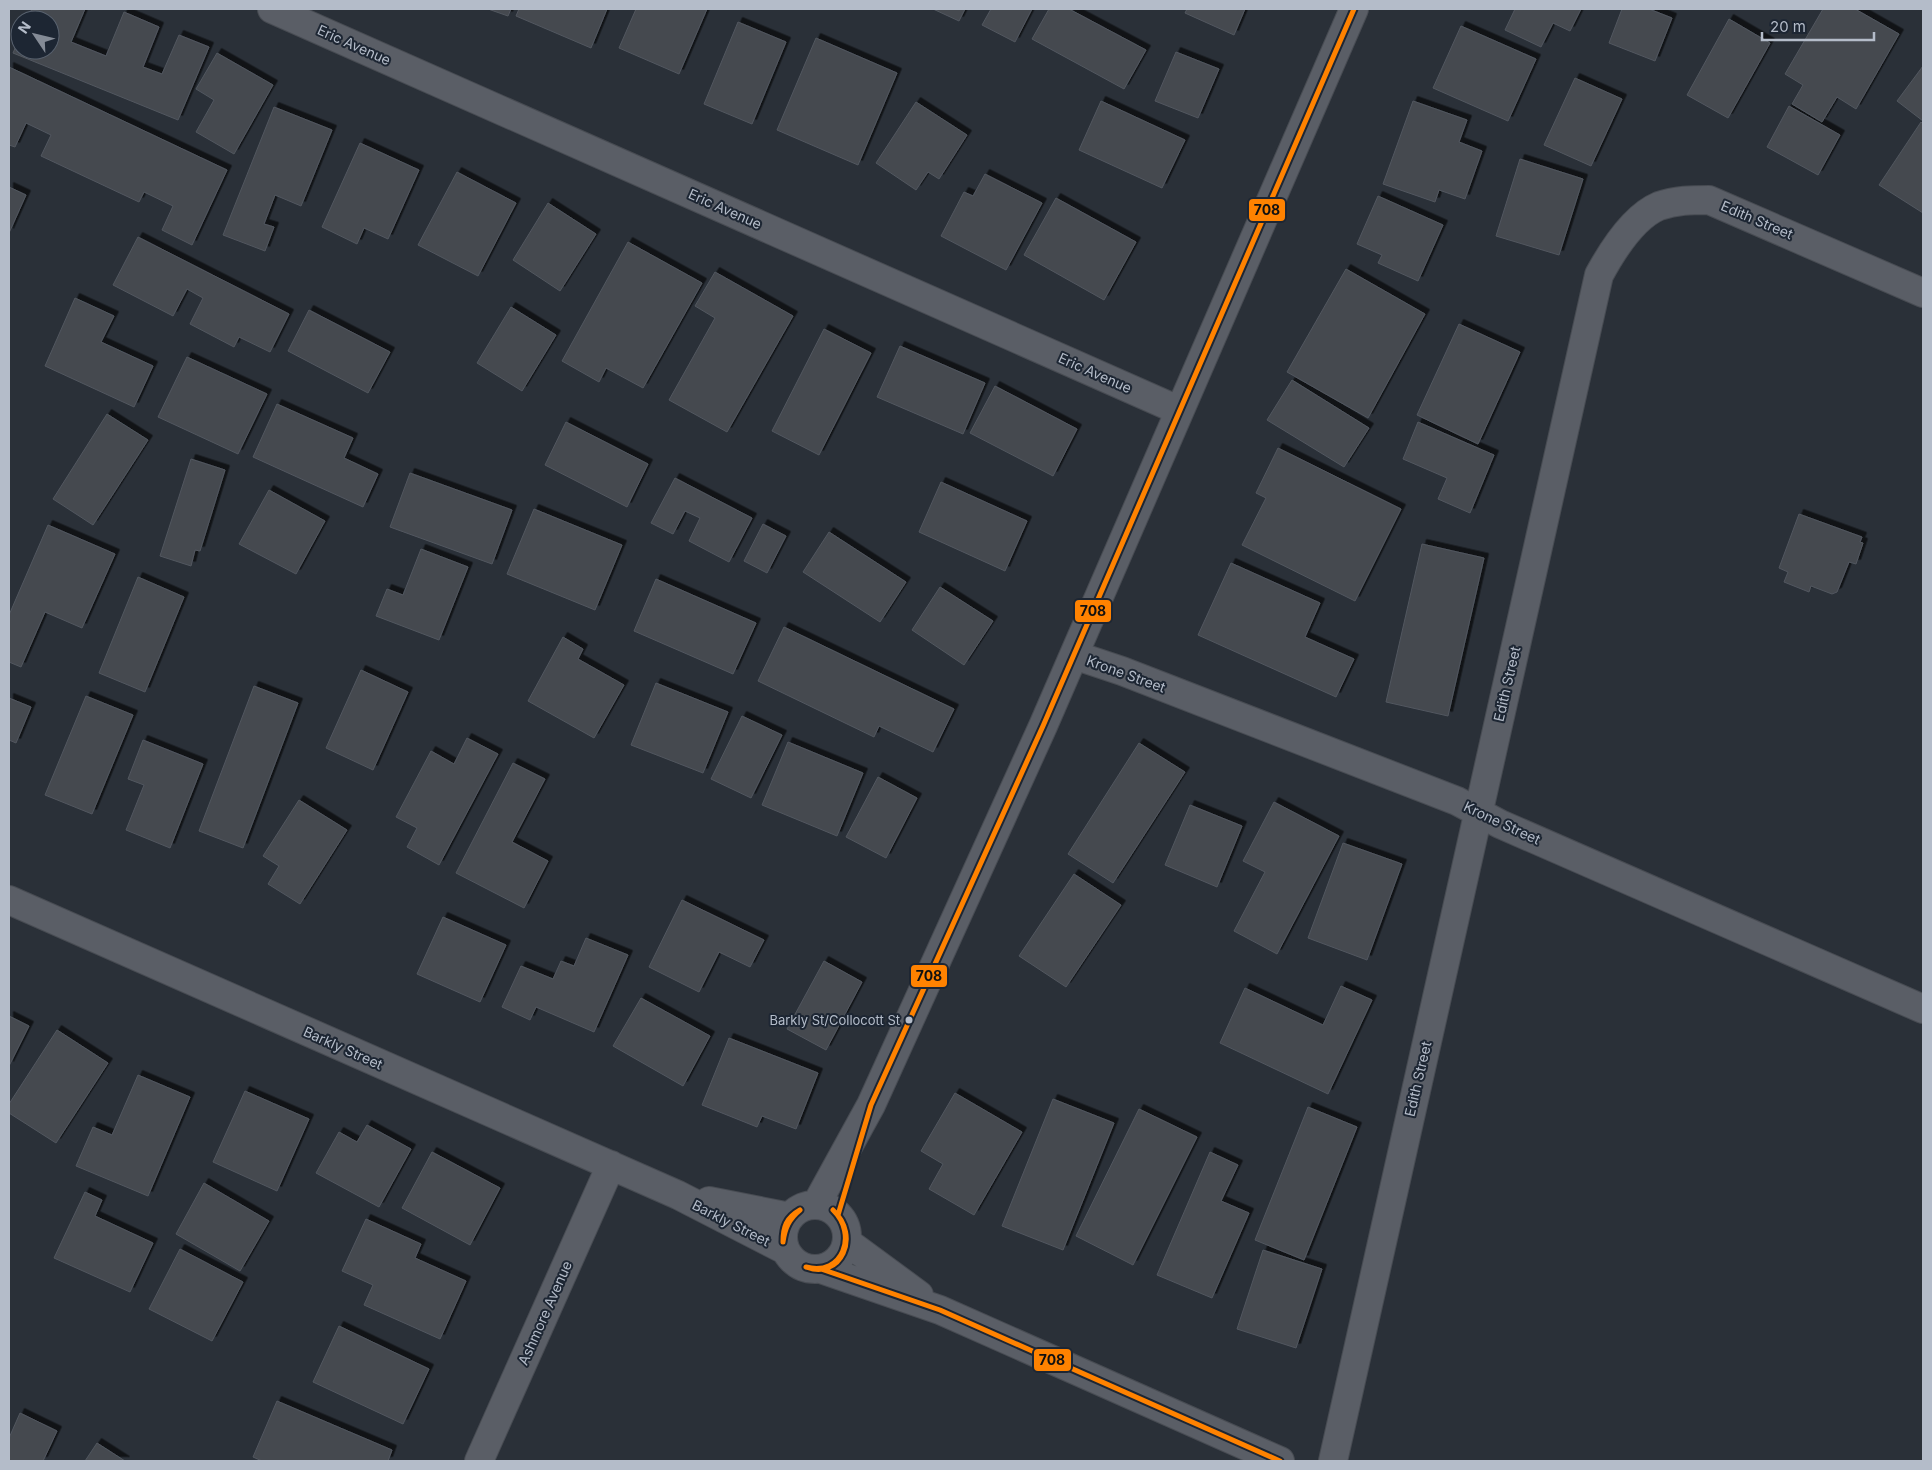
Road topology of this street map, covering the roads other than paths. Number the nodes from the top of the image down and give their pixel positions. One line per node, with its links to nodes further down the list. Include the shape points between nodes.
1 (272, 9): 4 (street, Eric Avenue)
2 (1354, 9): 4 (street)
3 (1923, 293): 6 (street, Edith Street, via 1709,200 1683,201 1658,207 1634,225 1618,243 1599,275)
4 (1178, 410): 5 (street)
5 (1074, 655): 6 (street, Krone Street, via 1448,798); 11 (street)
6 (1478, 813): 8 (street, Krone Street); 19 (street, Edith Street)
7 (9, 900): 9 (street, Barkly Street)
8 (1923, 1009)
9 (611, 1166): 10 (street, Barkly Street); 17 (street, Ashmore Avenue)
10 (678, 1195): 12 (street, Barkly Street); 14 (street, Barkly Street)
11 (827, 1210): 12 (street, via 802,1208); 13 (street, via 847,1232)
12 (790, 1217): 14 (street, via 782,1233)
13 (847, 1242): 15 (street, via 838,1260); 16 (street)
14 (785, 1250): 15 (street, via 799,1266)
15 (820, 1269): 16 (street)
16 (940, 1310): 18 (street)
17 (480, 1461)
18 (1280, 1461)
19 (1332, 1461)

